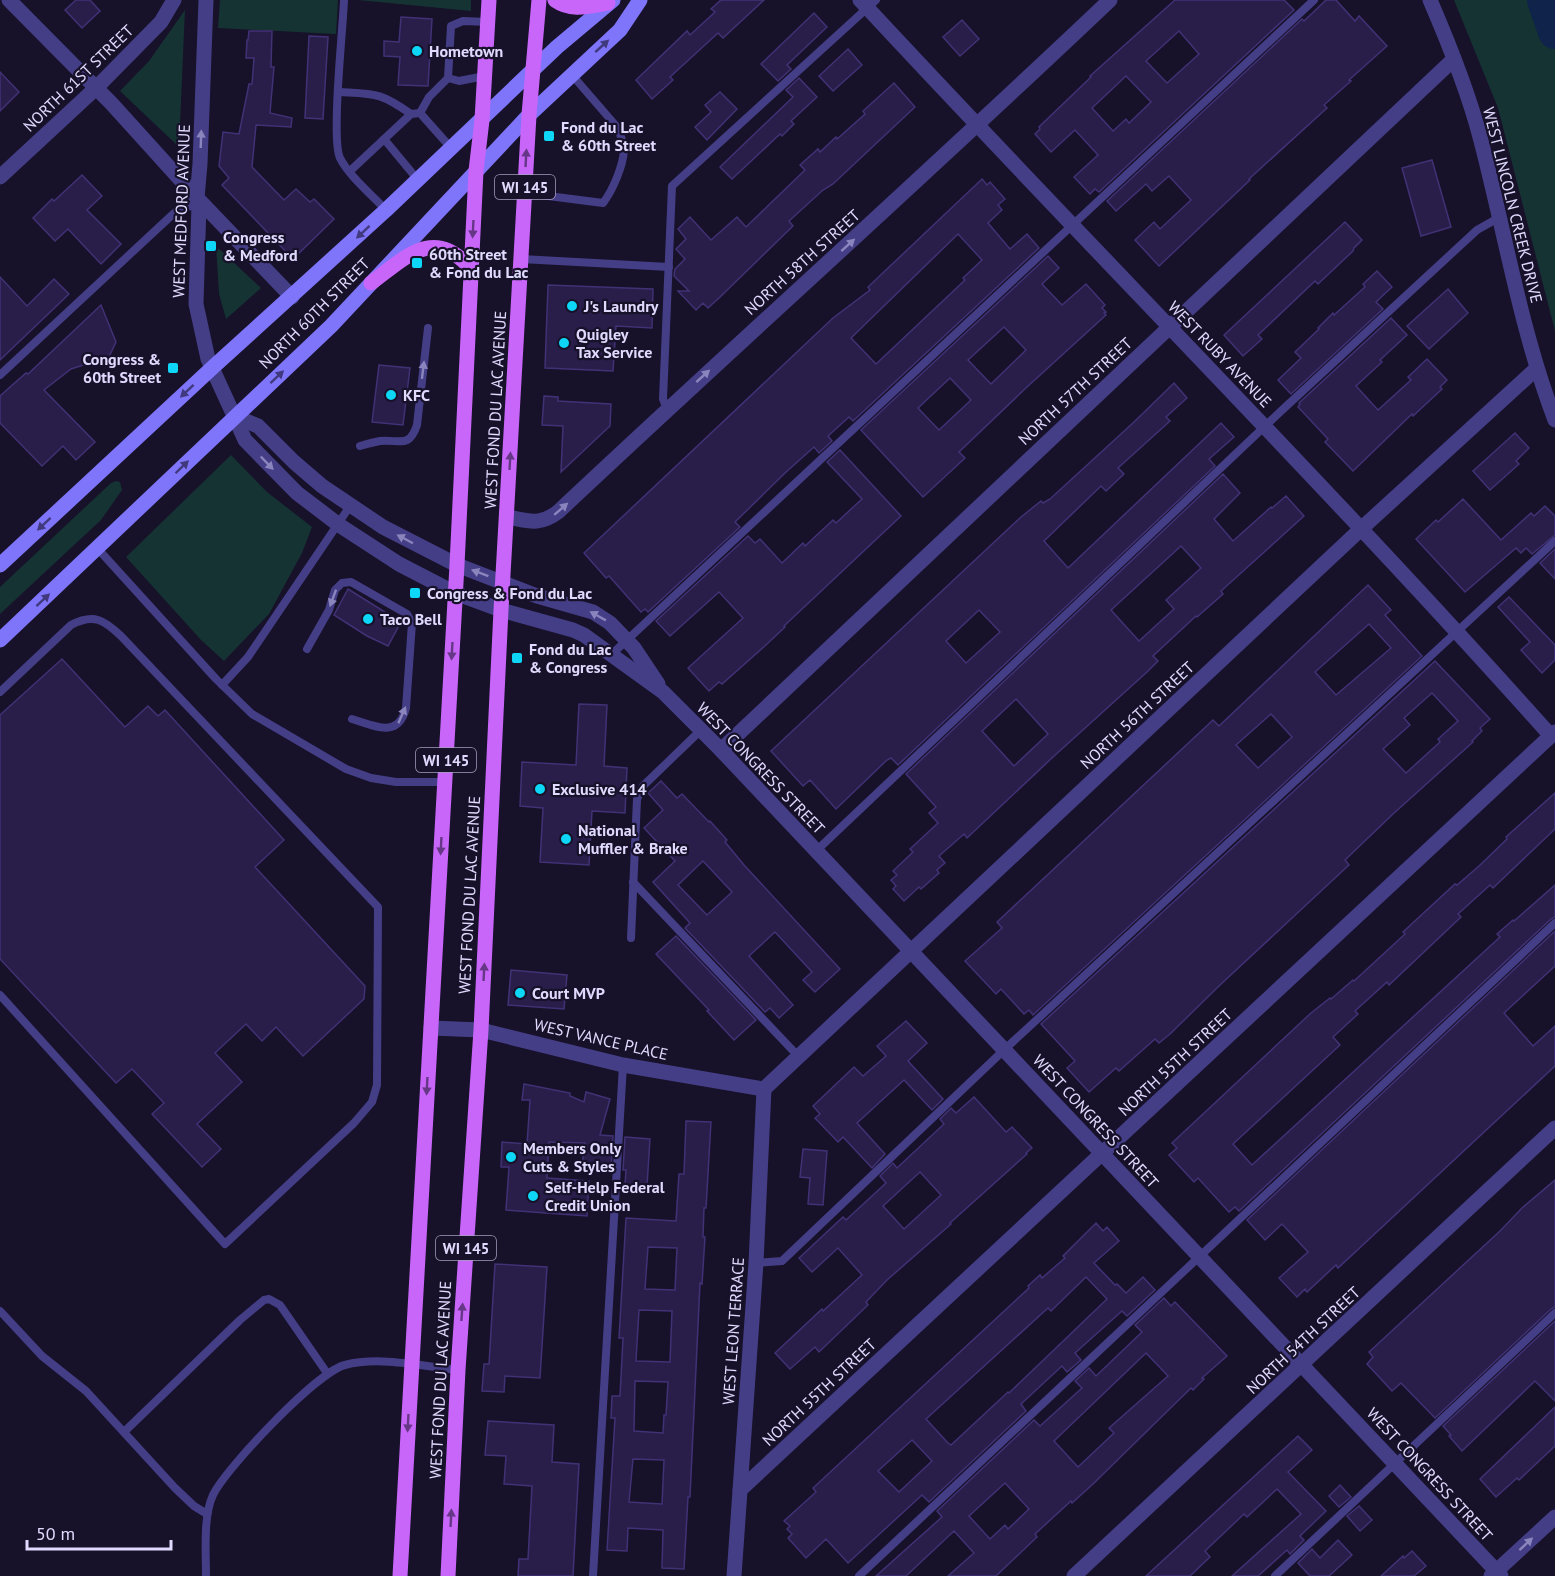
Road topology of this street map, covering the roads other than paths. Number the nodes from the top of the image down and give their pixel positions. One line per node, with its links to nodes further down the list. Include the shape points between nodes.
1 (9, 0): 20 (street)
2 (174, 0): 20 (street, NORTH 61ST STREET, via 161,22)
3 (206, 0): 34 (street, WEST MEDFORD AVENUE, one-way to 3)
4 (344, 0): 21 (lane)
5 (489, 0): 14 (main road, WEST FOND DU LAC AVENUE / WI 145)
6 (539, 0): 16 (main road, WEST FOND DU LAC AVENUE / WI 145)
7 (555, 0): 12 (main road, via 577,8)
8 (640, 0): 17 (main road, NORTH 60TH STREET, one-way to 8, via 620,30)
9 (1110, 0): 26 (street, NORTH 58TH STREET)
10 (1314, 0): 37 (lane)
11 (1431, 0): 15 (street, WEST LINCOLN CREEK DRIVE)
12 (611, 2): 16 (main road, NORTH 60TH STREET)
13 (868, 3): 26 (street, WEST RUBY AVENUE); 39 (lane, via 672,186)
14 (488, 22): 18 (main road, WEST FOND DU LAC AVENUE / WI 145); 19 (lane, via 463,21 451,26)
15 (1454, 59): 36 (street, WEST LINCOLN CREEK DRIVE, via 1480,135); 43 (street, NORTH 57TH STREET)
16 (534, 69): 24 (main road, WEST FOND DU LAC AVENUE / WI 145); 25 (main road, NORTH 60TH STREET)
17 (571, 74): 24 (main road, NORTH 60TH STREET); 33 (lane, via 622,137 624,150 612,191 603,203)
18 (485, 76): 19 (lane, via 459,81); 25 (main road, WEST FOND DU LAC AVENUE / WI 145)
19 (448, 78): 22 (lane)
20 (96, 88): 31 (street, NORTH 61ST STREET); 34 (street)
21 (339, 92): 23 (lane, via 376,94); 29 (lane, via 338,154)
22 (420, 113): 23 (lane); 28 (lane)
23 (411, 114): 27 (lane)
24 (529, 115): 30 (main road, NORTH 60TH STREET); 33 (main road, WEST FOND DU LAC AVENUE / WI 145, one-way to 24)
25 (482, 120): 28 (main road, NORTH 60TH STREET); 30 (main road, WEST FOND DU LAC AVENUE / WI 145)
26 (977, 127): 37 (street, WEST RUBY AVENUE); 48 (street, NORTH 58TH STREET, one-way to 26)
27 (384, 139): 29 (lane); 32 (lane)
28 (452, 149): 32 (main road, NORTH 60TH STREET)
29 (350, 171): 35 (lane)
30 (476, 171): 40 (main road, WEST FOND DU LAC AVENUE / WI 145, one-way to 40); 41 (main road, NORTH 60TH STREET)
31 (0, 177)
32 (418, 180): 35 (main road, NORTH 60TH STREET)
33 (525, 193): 38 (main road, WEST FOND DU LAC AVENUE / WI 145)
34 (198, 201): 42 (street); 45 (street, WEST MEDFORD AVENUE, via 196,304); 47 (lane, via 171,216)
35 (387, 210): 42 (main road, NORTH 60TH STREET, one-way to 42)
36 (1500, 217): 46 (street, WEST LINCOLN CREEK DRIVE); 51 (lane, via 1477,230)
37 (1071, 224): 43 (street, WEST RUBY AVENUE); 66 (lane)
38 (521, 259): 39 (lane); 54 (main road, WEST FOND DU LAC AVENUE / WI 145, one-way to 38)
39 (669, 267): 48 (lane, via 663,399)
40 (471, 269): 41 (main road, via 456,254 429,247 409,255); 60 (main road, WEST FOND DU LAC AVENUE / WI 145)
41 (371, 283): 49 (main road, NORTH 60TH STREET, one-way to 41)
42 (292, 297): 45 (main road, NORTH 60TH STREET)
43 (1169, 327): 51 (street, WEST RUBY AVENUE); 75 (street, NORTH 57TH STREET)
44 (428, 328): 52 (lane, one-way to 44, via 380,441 405,442 413,436)
45 (212, 368): 49 (street, WEST MEDFORD AVENUE); 59 (main road, NORTH 60TH STREET, one-way to 59)
46 (1536, 369): 50 (street, WEST LINCOLN CREEK DRIVE); 56 (street, NORTH 56TH STREET)
47 (0, 375)
48 (667, 409): 54 (street, NORTH 58TH STREET, one-way to 48, via 531,522 547,520)
49 (234, 416): 53 (street, WEST CONGRESS STREET, via 258,426 294,462); 55 (street, WEST CONGRESS STREET, one-way to 55, via 245,440 260,456 297,493); 58 (main road, NORTH 60TH STREET, one-way to 49)
50 (1555, 420)
51 (1265, 426): 56 (street, WEST RUBY AVENUE); 77 (lane)
52 (360, 446)
53 (350, 506): 55 (lane); 60 (street, WEST CONGRESS STREET, one-way to 53)
54 (507, 517): 61 (main road, WEST FOND DU LAC AVENUE / WI 145)
55 (339, 525): 62 (street, WEST CONGRESS STREET, via 399,564); 69 (lane, via 318,550 248,657)
56 (1362, 528): 64 (street, WEST RUBY AVENUE); 81 (street, NORTH 56TH STREET)
57 (1555, 541): 64 (lane)
58 (98, 549): 65 (main road, NORTH 60TH STREET, one-way to 58); 69 (lane)
59 (0, 565)
60 (457, 565): 61 (street, WEST CONGRESS STREET, one-way to 60); 62 (main road, WEST FOND DU LAC AVENUE / WI 145)
61 (503, 582): 63 (main road, WEST FOND DU LAC AVENUE / WI 145); 66 (street, WEST CONGRESS STREET, one-way to 61, via 593,612)
62 (455, 593): 63 (street, WEST CONGRESS STREET); 76 (main road, WEST FOND DU LAC AVENUE / WI 145, one-way to 76)
63 (501, 610): 68 (street, WEST CONGRESS STREET, via 584,634); 84 (main road, WEST FOND DU LAC AVENUE / WI 145, one-way to 63)
64 (1457, 630): 74 (street, WEST RUBY AVENUE); 85 (lane)
65 (0, 640)
66 (627, 640): 68 (lane); 71 (street, WEST CONGRESS STREET)
67 (307, 649): 72 (lane, one-way to 67, via 388,728 397,726 403,718 412,623 407,614 351,582 342,583)
68 (612, 654): 71 (street, WEST CONGRESS STREET)
69 (222, 685): 76 (lane, via 252,714 345,769 396,782)
70 (0, 692): 82 (lane, via 81,620 94,618 108,623 121,636 378,907 377,1084 372,1102 354,1123 225,1244)
71 (663, 692): 73 (street, WEST CONGRESS STREET)
72 (352, 719)
73 (701, 730): 75 (street, WEST CONGRESS STREET); 78 (lane, via 639,792)
74 (1554, 736): 90 (street, NORTH 55TH STREET)
75 (721, 750): 77 (street, WEST CONGRESS STREET)
76 (444, 782): 83 (main road, WEST FOND DU LAC AVENUE / WI 145, one-way to 83)
77 (816, 851): 81 (street, WEST CONGRESS STREET)
78 (633, 882): 80 (lane); 86 (lane)
79 (1555, 923): 91 (lane)
80 (631, 938)
81 (912, 952): 85 (street, WEST CONGRESS STREET); 86 (street, NORTH 56TH STREET)
82 (0, 995)
83 (430, 1028): 84 (street, WEST VANCE PLACE); 95 (main road, WEST FOND DU LAC AVENUE / WI 145, one-way to 95)
84 (481, 1030): 87 (street, WEST VANCE PLACE); 97 (main road, WEST FOND DU LAC AVENUE / WI 145, one-way to 84)
85 (1004, 1050): 90 (street, WEST CONGRESS STREET); 92 (lane, via 782,1261)
86 (799, 1057): 88 (street, NORTH 56TH STREET)
87 (622, 1065): 88 (street, WEST VANCE PLACE); 108 (lane)
88 (764, 1089): 92 (street, WEST LEON TERRACE)
89 (1555, 1128): 96 (street, NORTH 54TH STREET)
90 (1102, 1154): 91 (street, WEST CONGRESS STREET); 101 (street, NORTH 55TH STREET)
91 (1200, 1257): 96 (street, WEST CONGRESS STREET); 110 (lane)
92 (756, 1263): 101 (street, WEST LEON TERRACE)
93 (0, 1311): 99 (lane)
94 (1555, 1313): 100 (lane)
95 (411, 1364): 97 (lane); 98 (lane, via 370,1361 344,1365); 106 (main road, WEST FOND DU LAC AVENUE / WI 145, one-way to 106)
96 (1302, 1365): 100 (street, WEST CONGRESS STREET); 111 (street, NORTH 54TH STREET)
97 (458, 1370): 107 (main road, WEST FOND DU LAC AVENUE / WI 145, one-way to 97)
98 (327, 1373): 99 (lane, via 280,1305 264,1300); 102 (lane, via 251,1445 224,1477)
99 (124, 1432): 102 (lane, via 175,1488)
100 (1394, 1463): 104 (street, WEST CONGRESS STREET); 112 (lane)
101 (740, 1490): 109 (street, WEST LEON TERRACE)
102 (207, 1514): 105 (lane)
103 (1555, 1517): 104 (street, one-way to 103)
104 (1496, 1574)
105 (206, 1576)
106 (400, 1576)
107 (448, 1576)
108 (593, 1576)
109 (734, 1576)
110 (859, 1576)
111 (1074, 1576)
112 (1275, 1576)

